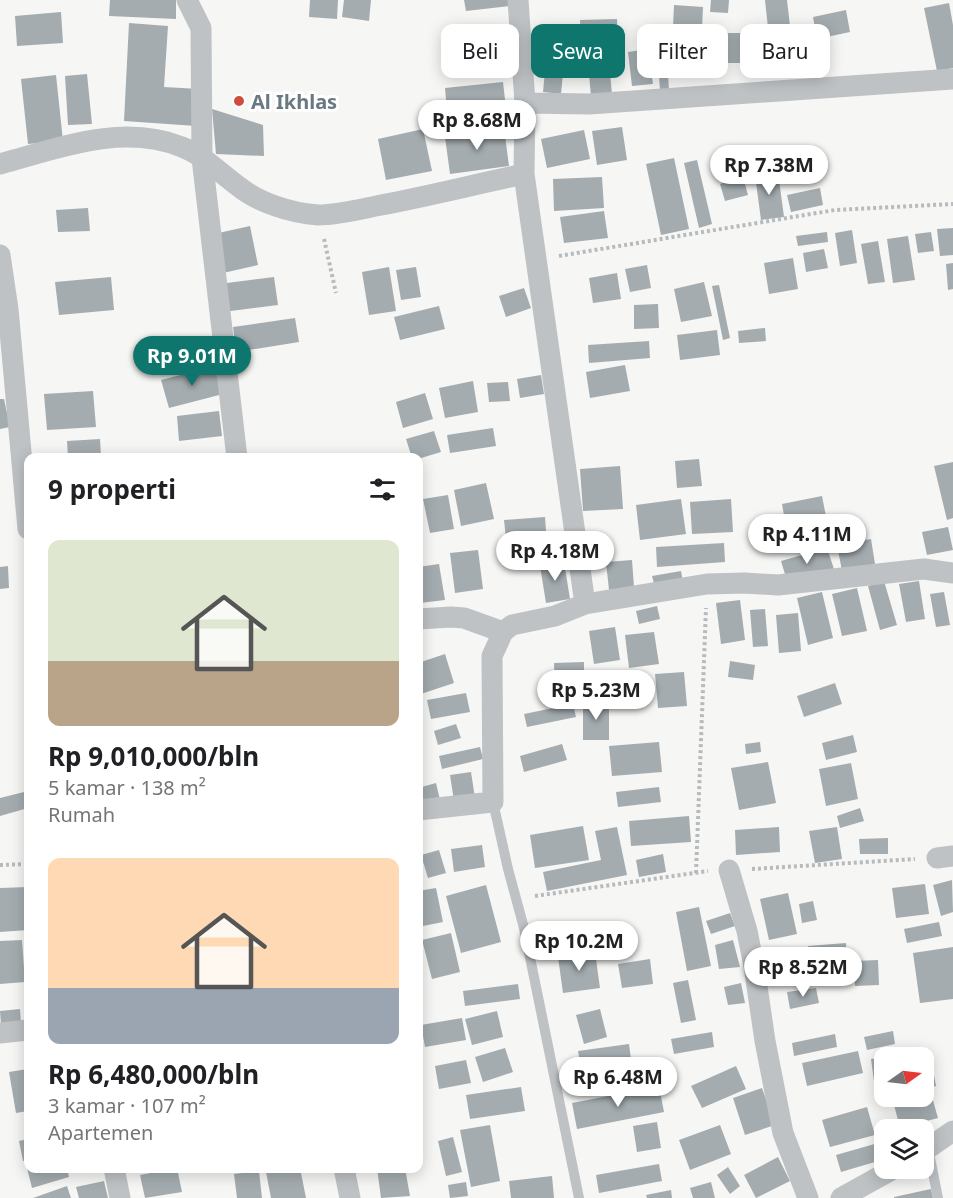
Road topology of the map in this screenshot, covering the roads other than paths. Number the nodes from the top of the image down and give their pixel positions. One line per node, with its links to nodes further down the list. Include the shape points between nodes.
1 (187, 0): 5 (street, via 201,27)
2 (518, 0): 4 (street)
3 (953, 79): 4 (street, via 589,104)
4 (525, 103): 7 (street)
5 (202, 158): 6 (street, via 182,147 142,137 98,138); 7 (street, via 240,189 279,208 318,214 342,213); 10 (street)
6 (0, 165)
7 (524, 174): 13 (street)
8 (0, 255): 9 (street, via 8,309)
9 (8, 384): 11 (street)
10 (236, 453)
11 (24, 483)
12 (953, 573): 13 (street, via 924,569 778,585 707,584)
13 (585, 604): 15 (street, via 555,616 512,625)
14 (423, 620): 15 (street, via 464,618)
15 (503, 632): 16 (street, via 492,656)
16 (493, 802): 17 (street); 29 (lane, via 524,928)
17 (423, 809)
18 (729, 870): 30 (street, via 747,931 783,1133)
19 (24, 1030): 20 (street)
20 (0, 1033)
21 (953, 1131): 22 (street)
22 (934, 1144)
23 (115, 1173): 27 (street)
24 (345, 1173): 28 (street)
25 (875, 1179): 31 (street)
26 (933, 1179): 32 (lane)
27 (120, 1198)
28 (350, 1198)
29 (579, 1198)
30 (808, 1198)
31 (841, 1198)
32 (938, 1198)

